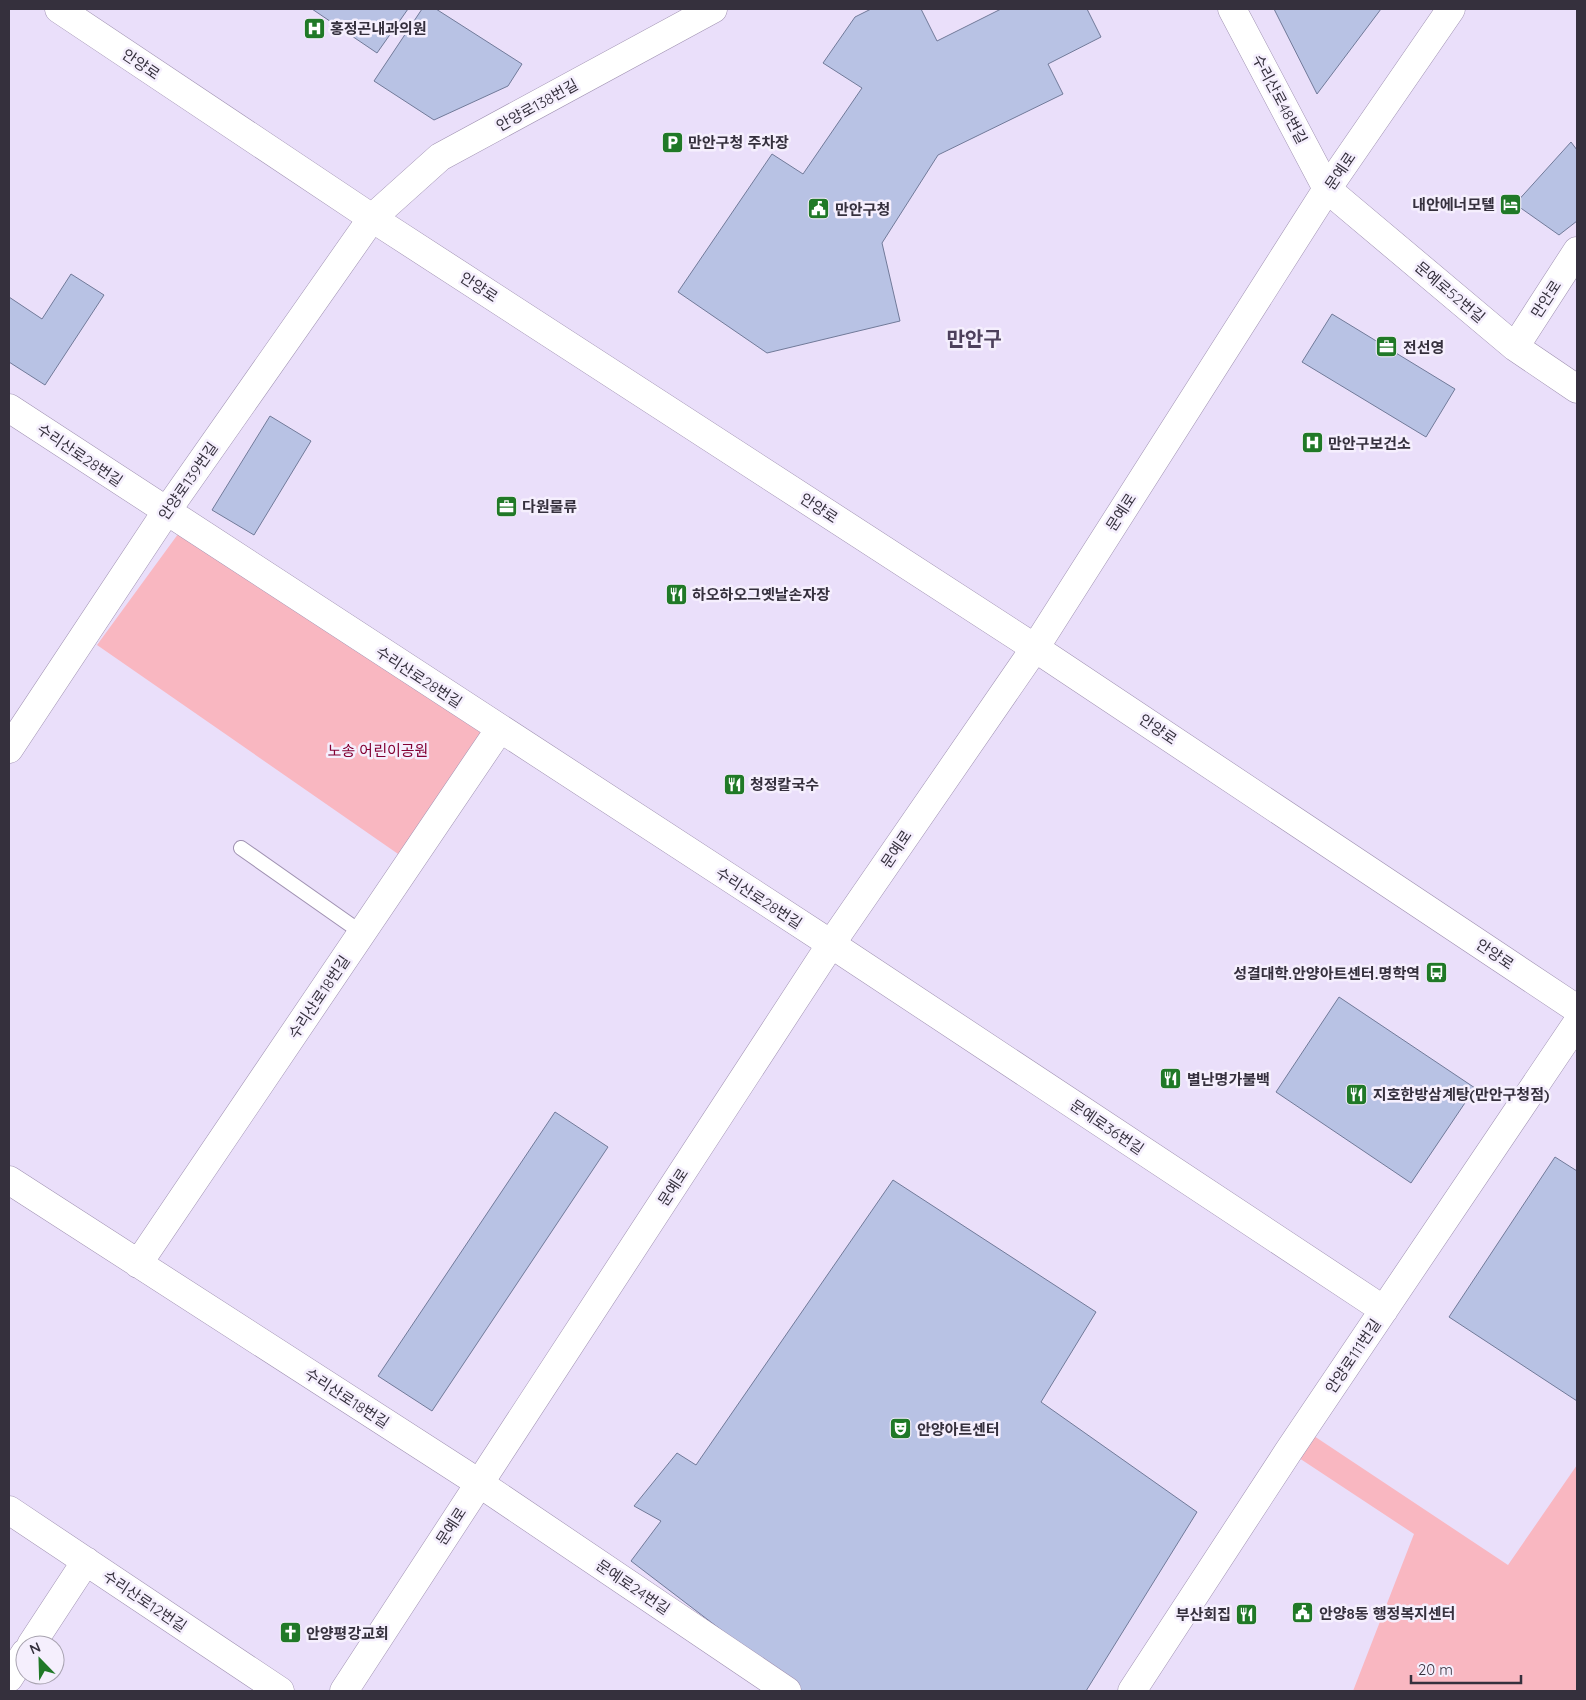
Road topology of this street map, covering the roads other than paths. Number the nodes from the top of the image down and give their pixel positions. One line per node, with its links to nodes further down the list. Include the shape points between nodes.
1 (59, 9): 6 (street, 안양로)
2 (713, 9): 6 (street, 안양로138번길, via 440,157)
3 (1232, 9): 5 (street, 수리산로48번길)
4 (1451, 9): 5 (street, 문예로)
5 (1327, 189): 8 (street, 문예로52번길); 12 (street, 문예로)
6 (372, 218): 11 (street, 안양로139번길); 12 (street, 안양로)
7 (1577, 251): 8 (street, 만안로)
8 (1515, 347): 9 (street, 문예로52번길)
9 (1577, 388)
10 (9, 408): 11 (street, 수리산로28번길)
11 (166, 512): 13 (street, 수리산로28번길); 14 (street, 안양로139번길)
12 (1035, 648): 17 (street, 문예로); 18 (street, 안양로)
13 (499, 730): 16 (street, 수리산로18번길); 17 (street, 수리산로28번길)
14 (9, 749)
15 (242, 848): 16 (lane)
16 (362, 933): 21 (street, 수리산로18번길)
17 (831, 944): 22 (street, 문예로36번길); 23 (street, 문예로)
18 (1577, 1009)
19 (1577, 1023): 22 (street, 안양로111번길)
20 (9, 1180): 21 (street, 수리산로18번길)
21 (138, 1264): 23 (street, 수리산로18번길)
22 (1384, 1310): 30 (street, 안양로111번길)
23 (479, 1483): 28 (street, 문예로); 29 (street, 문예로24번길)
24 (9, 1510): 25 (street, 수리산로12번길)
25 (86, 1561): 26 (street); 27 (street, 수리산로12번길)
26 (38, 1635)
27 (280, 1691)
28 (344, 1691)
29 (787, 1691)
30 (1132, 1691)

